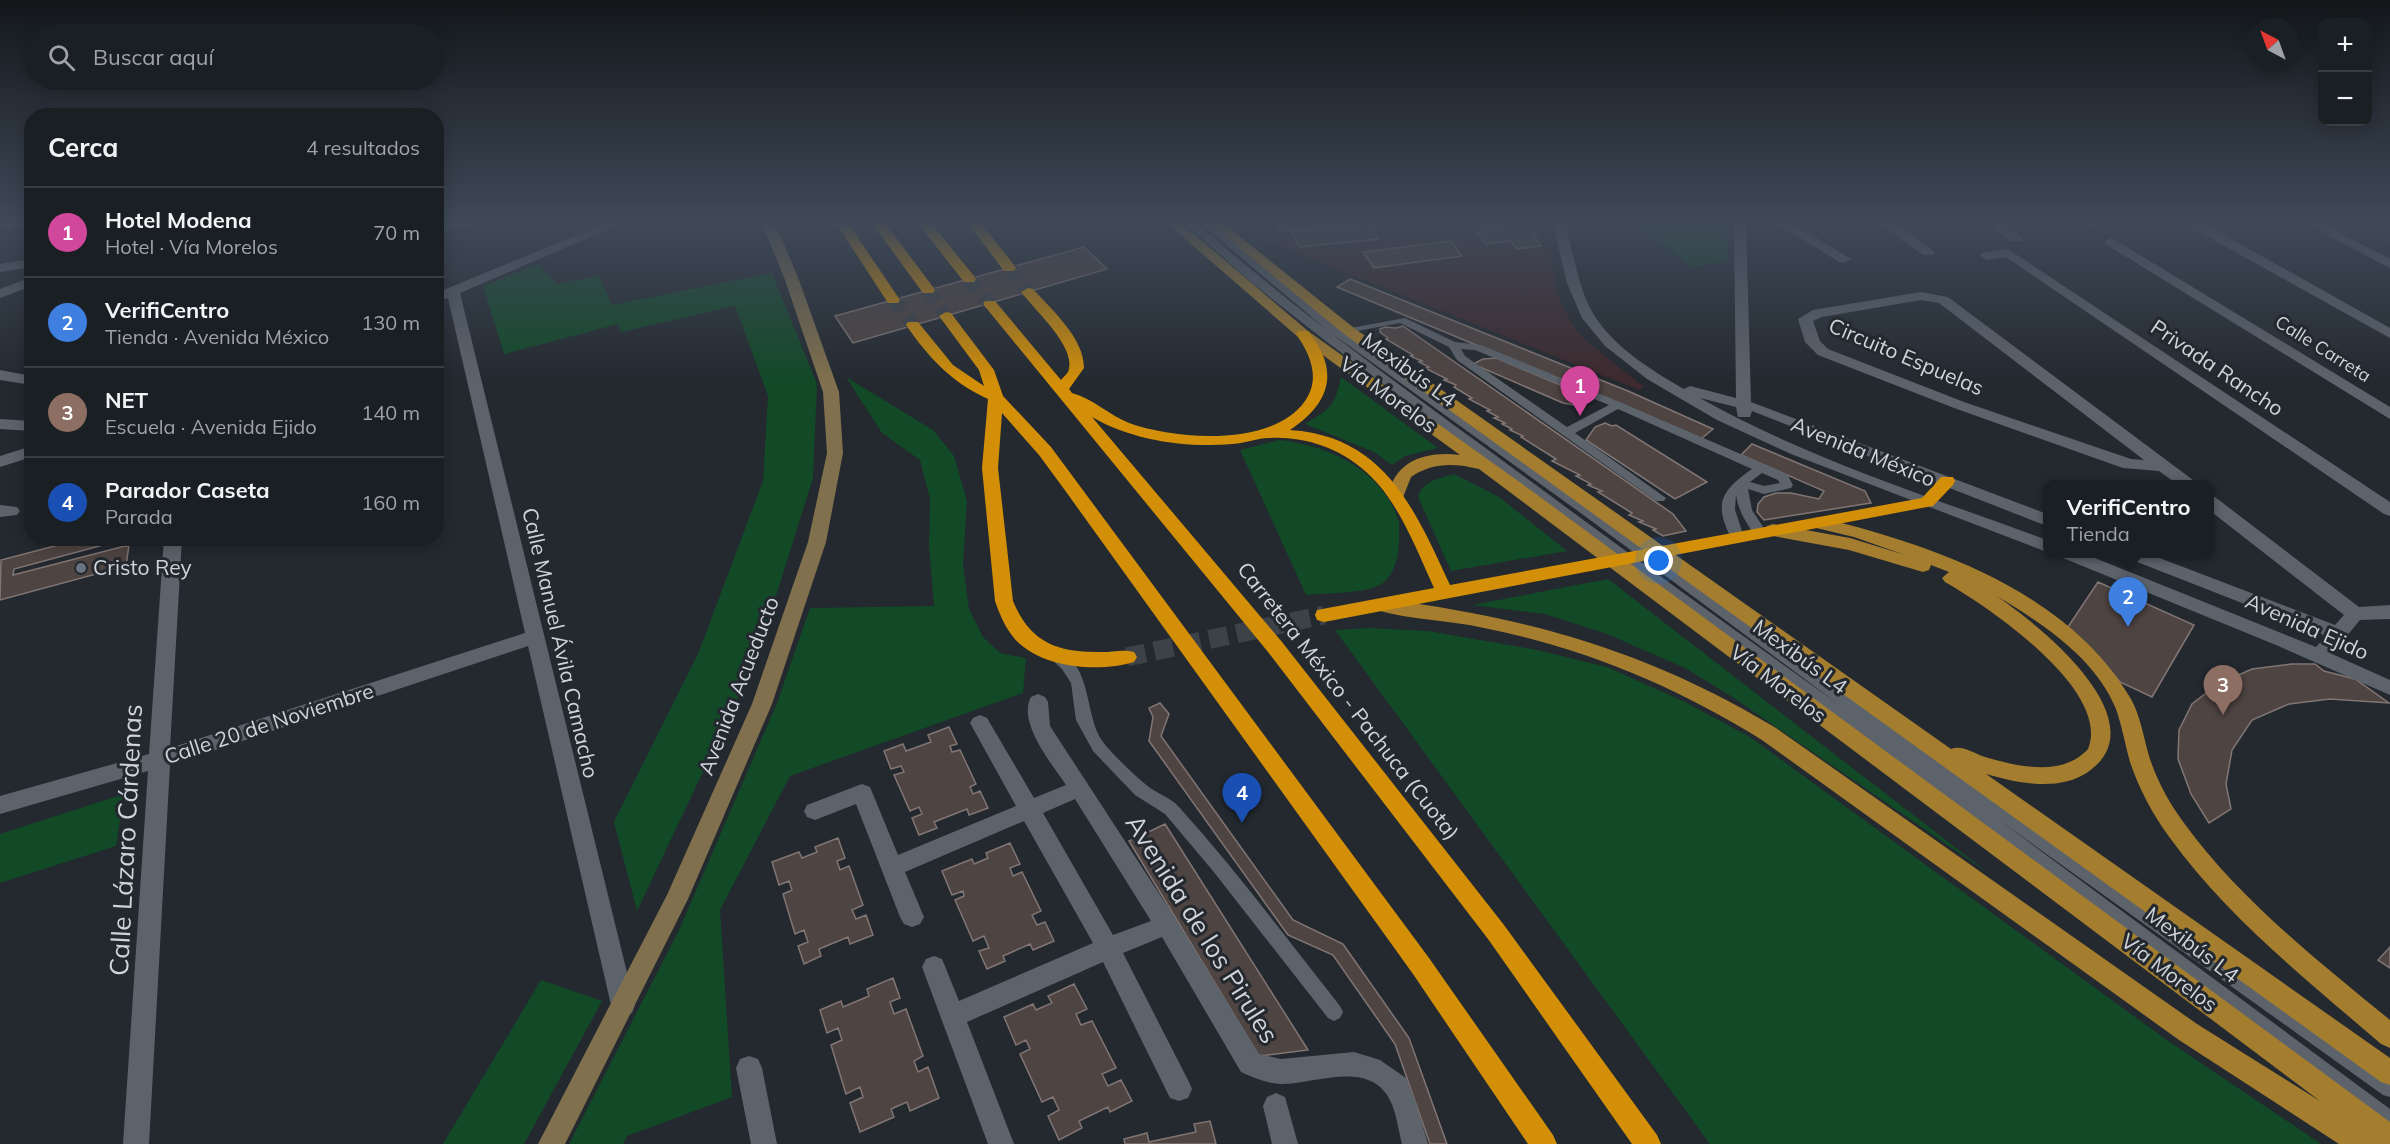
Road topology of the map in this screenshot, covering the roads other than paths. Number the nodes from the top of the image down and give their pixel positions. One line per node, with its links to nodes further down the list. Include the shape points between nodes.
1 (488, 276): 20 (street)
2 (790, 276): 90 (street, Avenida Acueducto, via 831,392 835,453 817,542 762,704 677,899)
3 (877, 276): 21 (highway)
4 (918, 276): 17 (highway)
5 (967, 276): 15 (highway)
6 (1236, 276): 26 (main road, Vía Morelos)
7 (1251, 276): 56 (lane, Mexibús L4)
8 (1269, 276): 64 (lane, Mexibús L4, via 1331,328)
9 (1282, 276): 25 (main road, Vía Morelos)
10 (1571, 276): 31 (street, Avenida México, via 1590,319 1629,360)
11 (1741, 276): 34 (street)
12 (2043, 276): 54 (street, Privada Rancho)
13 (2166, 276): 36 (street, Calle Carreta)
14 (2288, 276): 27 (street)
15 (969, 279)
16 (24, 284): 19 (street)
17 (928, 290)
18 (1028, 292): 32 (highway, via 1056,324 1077,358 1075,373)
19 (0, 294)
20 (445, 294): 72 (street, Calle Manuel Ávila Camacho)
21 (893, 300)
22 (990, 304): 32 (highway, Carretera México - Pachuca (Cuota))
23 (946, 316): 33 (highway, via 986,370)
24 (913, 325): 33 (highway, via 950,372)
25 (1349, 331): 28 (lane, via 1401,320); 64 (main road, Vía Morelos, via 1614,519)
26 (1303, 334): 41 (highway, via 1321,363 1319,391 1298,418); 44 (main road, Vía Morelos)
27 (2390, 334)
28 (1453, 345): 35 (lane, via 1477,347); 40 (lane, via 1461,358)
29 (0, 375): 30 (street)
30 (24, 380)
31 (1668, 386): 34 (street, Avenida México); 39 (street, Avenida México)
32 (1060, 390): 41 (highway, via 1132,429 1207,441); 108 (highway, Carretera México - Pachuca (Cuota), via 1275,647 1496,932)
33 (996, 397): 73 (highway, via 990,468 1007,616 1022,636); 107 (highway, via 1045,451 1421,966)
34 (1744, 404): 39 (street); 48 (street, Avenida México)
35 (1618, 405): 40 (lane); 46 (lane)
36 (2390, 414)
37 (0, 424): 38 (street)
38 (24, 426)
39 (1745, 428): 52 (street, Avenida México)
40 (1567, 432): 51 (lane)
41 (1265, 434): 50 (highway, via 1307,436 1348,450 1371,466)
42 (24, 454): 43 (street)
43 (0, 462)
44 (1486, 466): 50 (main road, via 1450,459 1427,462 1403,475); 56 (main road, Vía Morelos)
45 (2163, 466): 45 (street, Circuito Espuelas, via 1943,300 1921,296 1805,319 1811,341 1823,352 1959,405 2129,464); 47 (street, Circuito Espuelas)
46 (1761, 468): 49 (lane); 49 (lane, via 1783,477 1787,485 1764,490)
47 (2182, 480)
48 (1947, 481): 52 (highway); 55 (street, Avenida México)
49 (1741, 483): 58 (lane, via 1741,502); 59 (lane, via 1729,492 1728,501)
50 (1396, 496): 65 (highway)
51 (1660, 498)
52 (1927, 502): 57 (highway); 60 (street, Avenida México)
53 (2214, 505): 69 (street)
54 (2390, 510)
55 (2043, 518)
56 (1571, 523): 66 (main road, Vía Morelos)
57 (1818, 523): 58 (highway); 93 (main road, via 1899,544 1966,572 2037,613 2073,642 2103,673 2123,704 2150,784 2176,830 2196,855 2244,907)
58 (1767, 532): 59 (highway); 79 (main road, via 1850,544 1937,571 1964,585 2017,620 2058,658 2090,699 2102,728 2101,741 2088,762 2047,776 1974,762)
59 (1737, 537): 65 (highway)
60 (2043, 545)
61 (172, 546): 80 (street, Calle Lázaro Cárdenas)
62 (2087, 558): 74 (street, Avenida Ejido)
63 (2143, 558): 71 (street)
64 (1696, 584): 79 (main road, Vía Morelos); 96 (lane, Mexibús L4, via 1854,708)
65 (1444, 593): 67 (highway)
66 (1664, 593): 99 (lane, Mexibús L4, via 1966,804); 100 (main road, Vía Morelos)
67 (1383, 605): 70 (highway); 109 (main road, via 1475,618 1569,642 1647,670 1726,707 2188,1032)
68 (2390, 612): 69 (street)
69 (2355, 614): 71 (street)
70 (1324, 615)
71 (2338, 633): 74 (street)
72 (536, 637): 80 (street, Calle 20 de Noviembre); 90 (street, Calle Manuel Ávila Camacho)
73 (1050, 652): 75 (highway, via 1089,660); 91 (lane, via 1073,672 1084,720 1098,747 1141,790 1171,809)
74 (2319, 656): 76 (street, Avenida Ejido)
75 (1127, 657)
76 (2390, 688)
77 (1038, 702): 81 (street, Avenida de los Pirules, via 1040,727)
78 (980, 723): 83 (street)
79 (1913, 732): 95 (main road, Vía Morelos)
80 (159, 760): 82 (street, Calle 20 de Noviembre); 101 (street, Calle Lázaro Cárdenas)
81 (1080, 788): 83 (street); 87 (street, Avenida de los Pirules)
82 (0, 805)
83 (1031, 810): 85 (street); 88 (street)
84 (815, 811): 85 (street, via 862,793)
85 (892, 867): 86 (street)
86 (912, 917)
87 (1167, 925): 88 (street); 106 (street, Avenida de los Pirules, via 1250,1063 1277,1071 1359,1064 1378,1070 1397,1086)
88 (1108, 948): 92 (street); 97 (street)
89 (934, 967): 92 (street)
90 (623, 1005): 102 (street, Avenida Acueducto)
91 (1334, 1012)
92 (953, 1016): 104 (street)
93 (2390, 1036)
94 (749, 1068): 103 (street)
95 (2390, 1073)
96 (2390, 1088)
97 (1179, 1089)
98 (1276, 1106): 105 (street)
99 (2390, 1121)
100 (2390, 1138)
101 (136, 1144)
102 (552, 1144)
103 (764, 1144)
104 (1001, 1144)
105 (1285, 1144)
106 (1415, 1144)
107 (1544, 1144)
108 (1648, 1144)
109 (2363, 1144)

